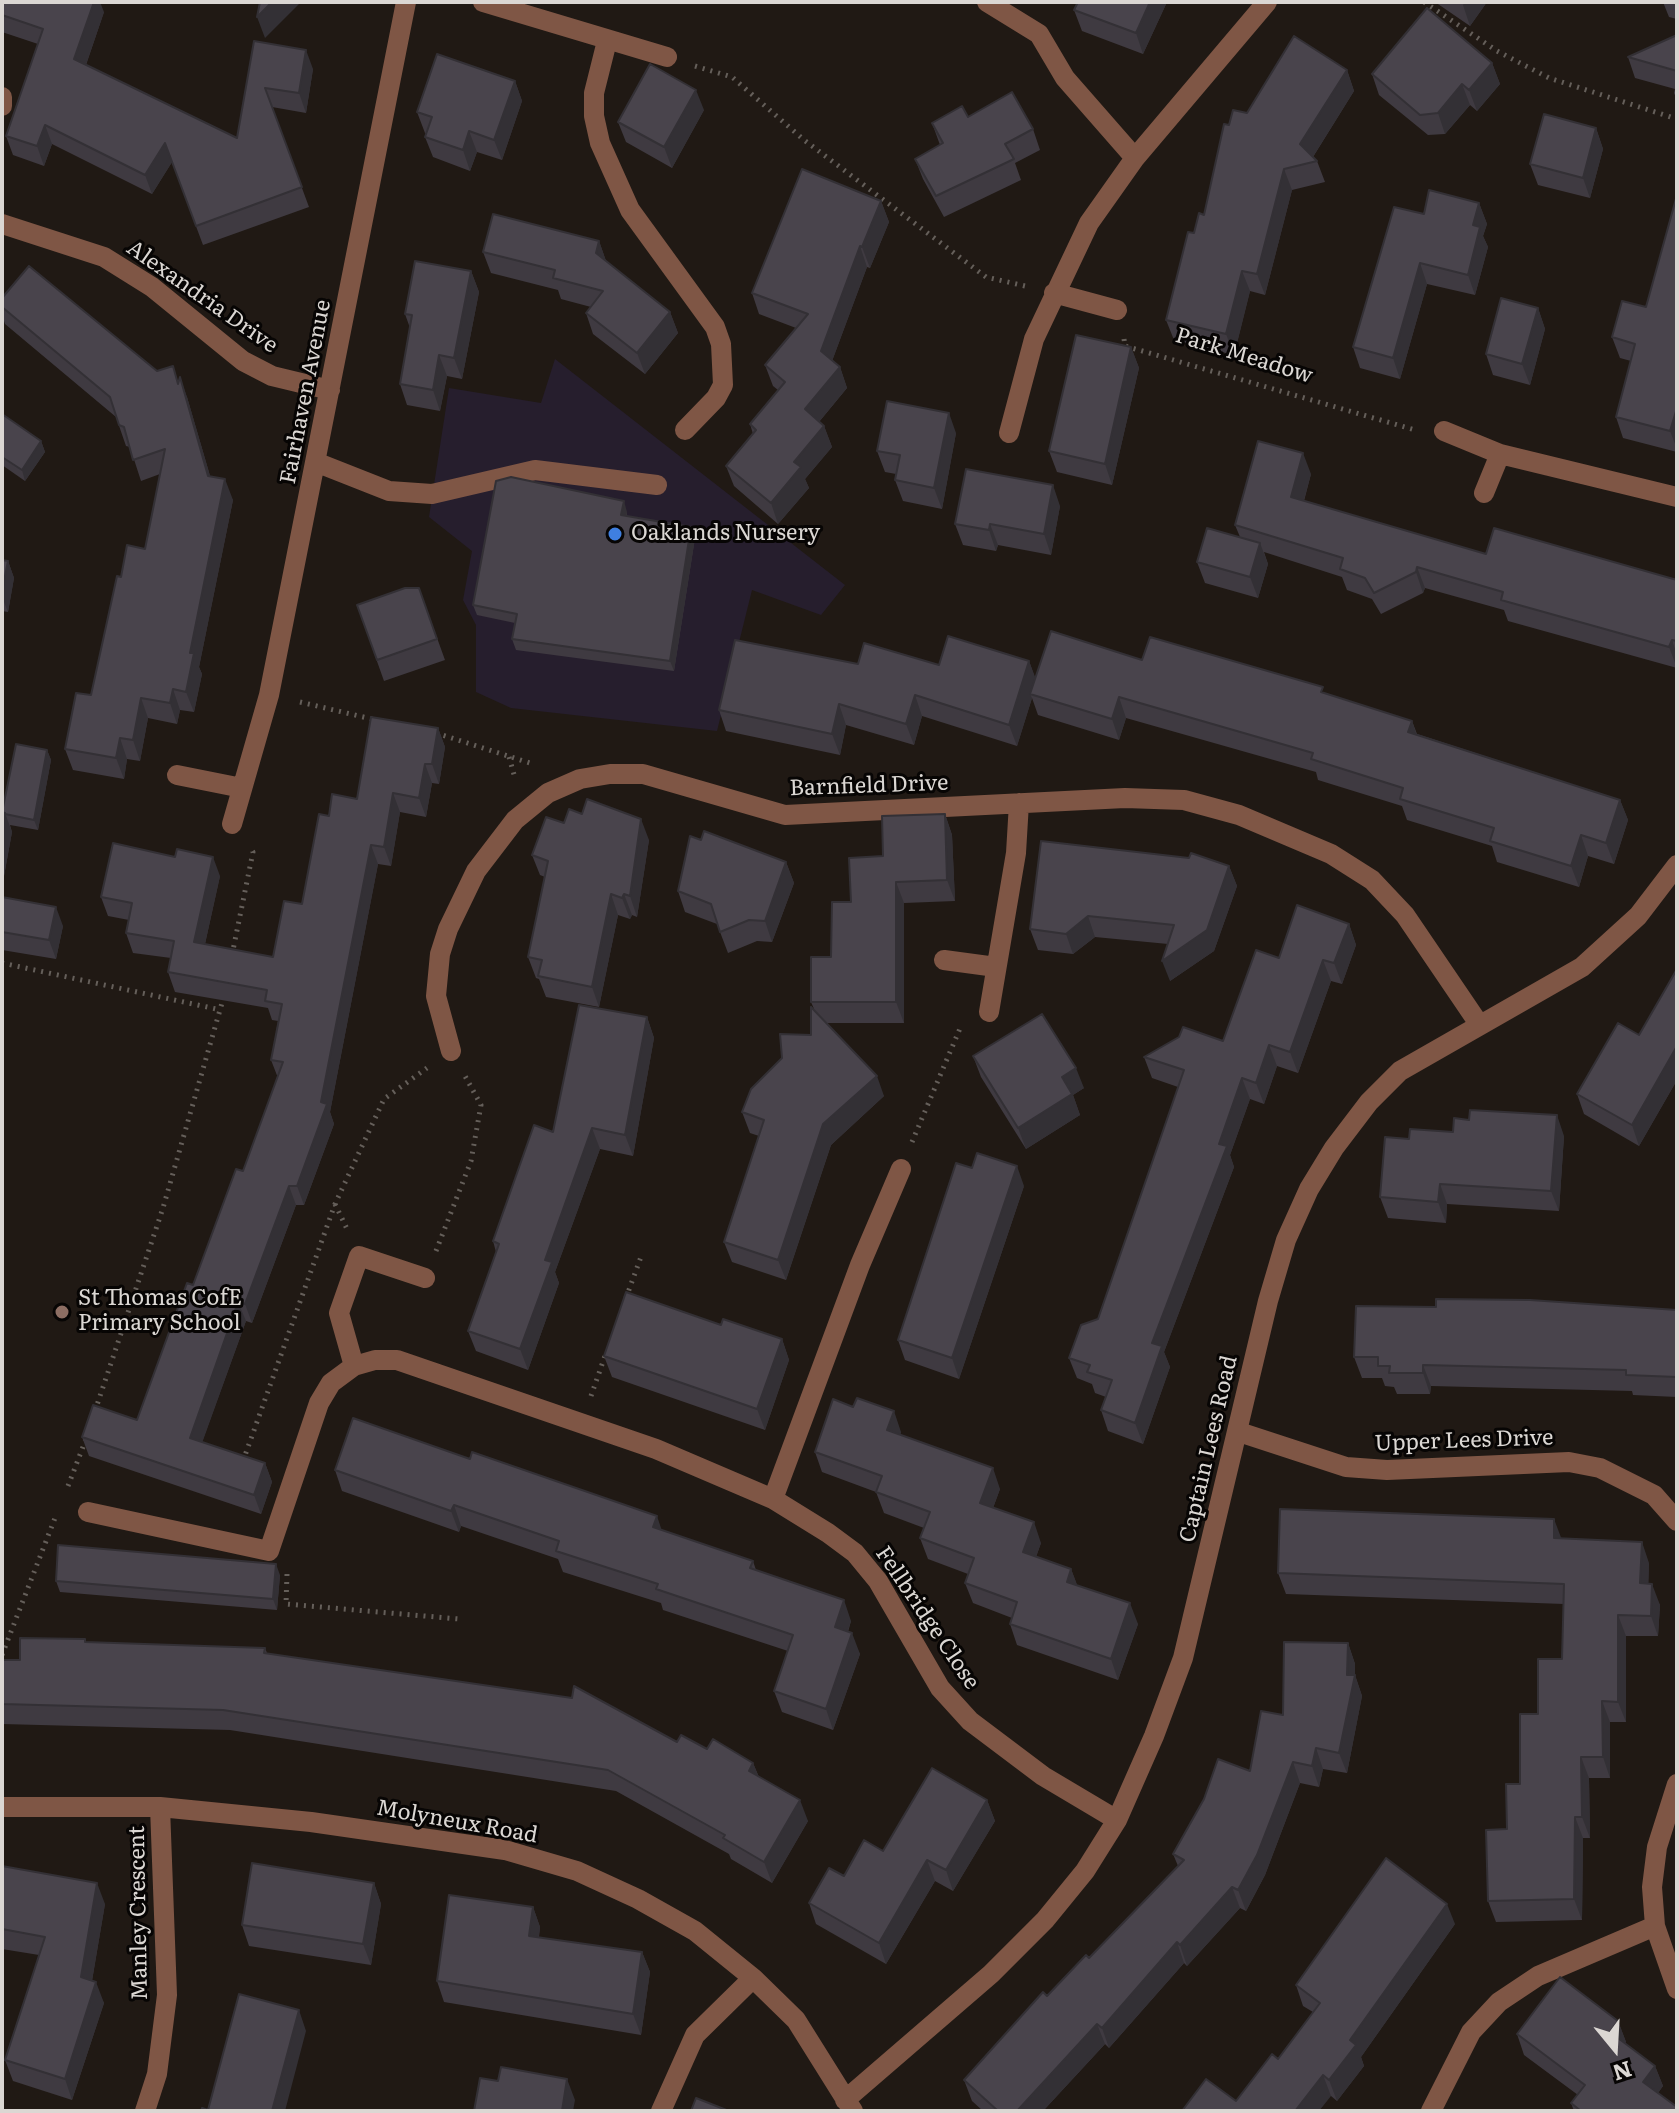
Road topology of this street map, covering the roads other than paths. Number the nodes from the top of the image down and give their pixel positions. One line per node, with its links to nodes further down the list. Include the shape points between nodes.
1 (406, 2): 13 (street, Fairhaven Avenue)
2 (483, 2): 5 (street)
3 (987, 2): 9 (street, via 1039,34 1065,78)
4 (1267, 2): 9 (street)
5 (607, 41): 6 (street); 14 (street, via 594,93 600,143 630,210 715,327 721,344 723,385)
6 (667, 57)
7 (2, 97): 8 (street)
8 (2, 106)
9 (1135, 158): 11 (street, via 1089,223)
10 (2, 225): 13 (street, Alexandria Drive, via 104,257 152,287 243,361 272,376)
11 (1054, 293): 12 (street); 16 (street, via 1034,339)
12 (1117, 310)
13 (330, 390): 18 (street, Fairhaven Avenue)
14 (685, 430)
15 (1444, 431): 17 (street)
16 (1009, 433)
17 (1500, 454): 20 (street); 21 (street)
18 (318, 463): 19 (street, via 389,491 432,494 535,470); 23 (street, Fairhaven Avenue, via 256,752)
19 (657, 485)
20 (1484, 493)
21 (1677, 497)
22 (177, 775): 23 (street)
23 (242, 788): 25 (street, Fairhaven Avenue)
24 (1019, 803): 28 (street); 30 (street, Barnfield Drive, via 1184,800 1239,815 1331,854 1372,880 1405,915); 31 (street, Barnfield Drive, via 785,815 643,774 580,779 548,793 515,820 460,901 440,954 436,996)
25 (232, 824)
26 (1677, 865): 30 (street, Captain Lees Road, via 1638,916 1582,967)
27 (944, 960): 28 (street)
28 (996, 967): 29 (street)
29 (989, 1012)
30 (1479, 1024): 35 (street, Captain Lees Road, via 1400,1071 1354,1121 1309,1189 1286,1240 1268,1301)
31 (451, 1051)
32 (901, 1169): 36 (street)
33 (425, 1278): 34 (street, via 359,1256 339,1313)
34 (354, 1366): 36 (street, Fellbridge Close, via 397,1360 669,1454); 37 (street, via 331,1383 319,1403 269,1551)
35 (1239, 1432): 38 (street, Upper Lees Drive, via 1346,1467 1569,1462 1600,1468 1654,1495); 42 (street, Captain Lees Road, via 1183,1658)
36 (773, 1499): 42 (street, Fellbridge Close, via 855,1553 878,1581 940,1688 970,1721 1043,1776)
37 (88, 1512)
38 (1676, 1518)
39 (1677, 1784): 43 (street, via 1657,1847)
40 (2, 1807): 41 (street, Molyneux Road)
41 (160, 1807): 44 (street, Molyneux Road, via 505,1850 577,1871 638,1899 695,1931); 47 (street, Manley Crescent, via 167,1995 157,2074)
42 (1117, 1820): 46 (street, Captain Lees Road, via 1045,1920)
43 (1655, 1926): 45 (street); 49 (street, via 1538,1976 1499,2002 1471,2032)
44 (753, 1978): 46 (street, Molyneux Road, via 796,2020); 48 (street, via 695,2035)
45 (1677, 1989)
46 (849, 2106)
47 (145, 2111)
48 (661, 2111)
49 (1431, 2111)

